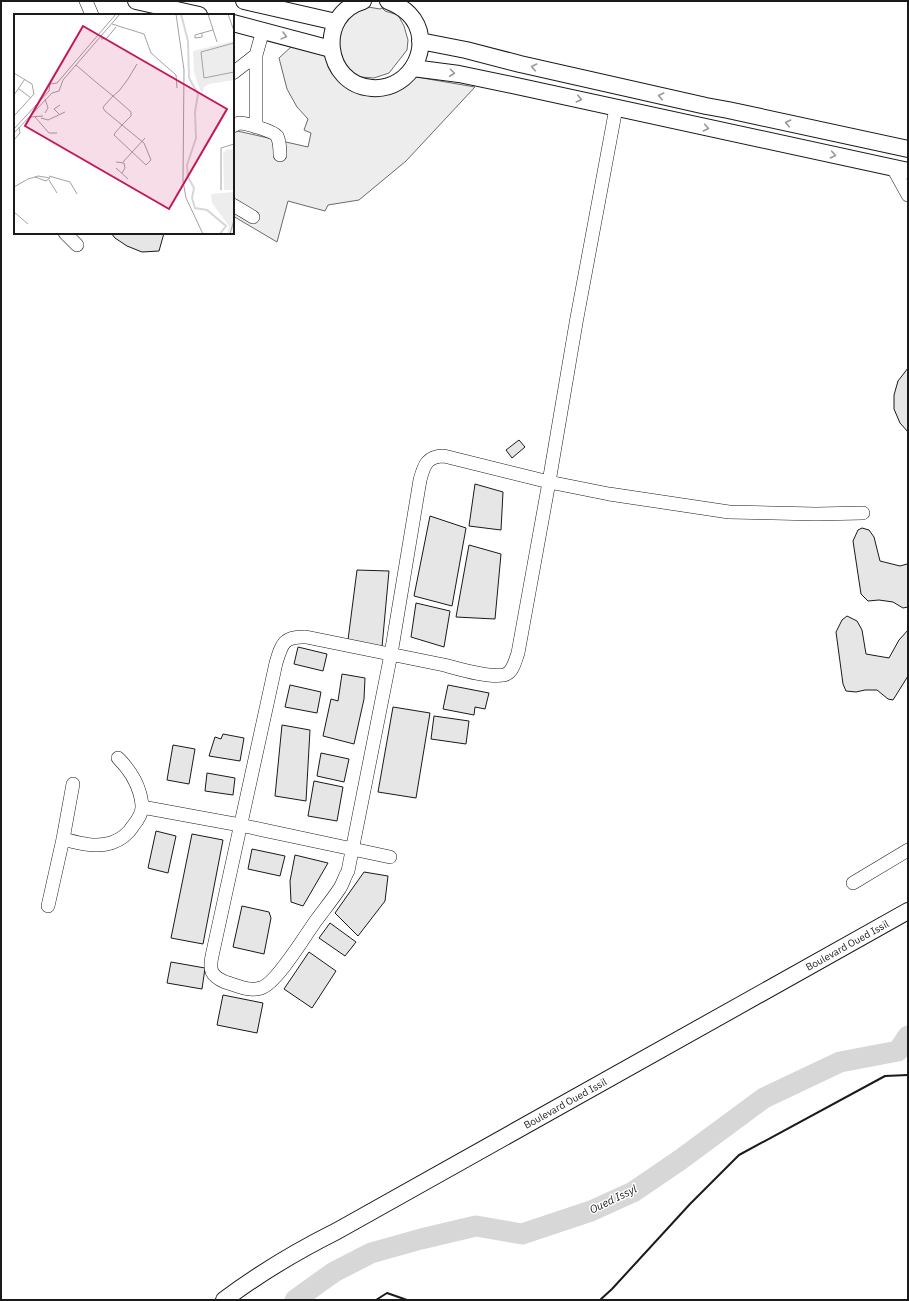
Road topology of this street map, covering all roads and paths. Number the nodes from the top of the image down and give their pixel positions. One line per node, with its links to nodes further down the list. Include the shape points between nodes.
1 (86, 1): 6 (street)
2 (136, 1): 7 (main road)
3 (244, 1): 8 (main road)
4 (363, 1): 8 (main road, via 344,11)
5 (388, 1): 11 (main road, via 410,14 417,27)
6 (92, 14)
7 (194, 14)
8 (336, 22): 12 (main road, via 331,35)
9 (234, 23): 10 (main road)
10 (263, 30): 12 (main road, one-way to 12); 13 (street)
11 (420, 41): 14 (main road, via 419,55); 19 (main road, one-way to 11, via 690,103)
12 (331, 49): 14 (main road, via 340,71 360,86 384,88 395,84)
13 (256, 55): 15 (street); 18 (street)
14 (413, 68): 16 (main road, one-way to 16, via 459,74)
15 (234, 72)
16 (616, 108): 21 (main road, one-way to 21); 27 (street)
17 (234, 126): 18 (street, via 239,123)
18 (256, 127): 20 (street, via 274,133 280,143)
19 (908, 149)
20 (280, 154)
21 (901, 170): 22 (street)
22 (908, 195)
23 (234, 206): 24 (street)
24 (253, 217)
25 (66, 234): 26 (street)
26 (77, 245)
27 (549, 482): 28 (street, via 729,512); 29 (street, via 518,653 511,671 505,675 485,674); 29 (street, via 444,456 436,456 427,462 420,480)
28 (863, 513)
29 (391, 654): 33 (street, via 306,637 295,636 288,639 280,650 276,663); 35 (street)
30 (118, 758): 32 (street, via 134,777)
31 (73, 784): 34 (street)
32 (142, 807): 33 (street); 34 (street, via 130,831 111,843 90,845)
33 (240, 825): 35 (street); 35 (street, via 210,965 217,978 240,987 261,988 275,977 341,887)
34 (63, 839): 39 (street)
35 (353, 849): 37 (street)
36 (908, 850): 38 (street)
37 (390, 857)
38 (853, 883)
39 (48, 906)
40 (908, 911): 41 (main road, Boulevard Oued Issil, via 301,1249)
41 (224, 1300)

